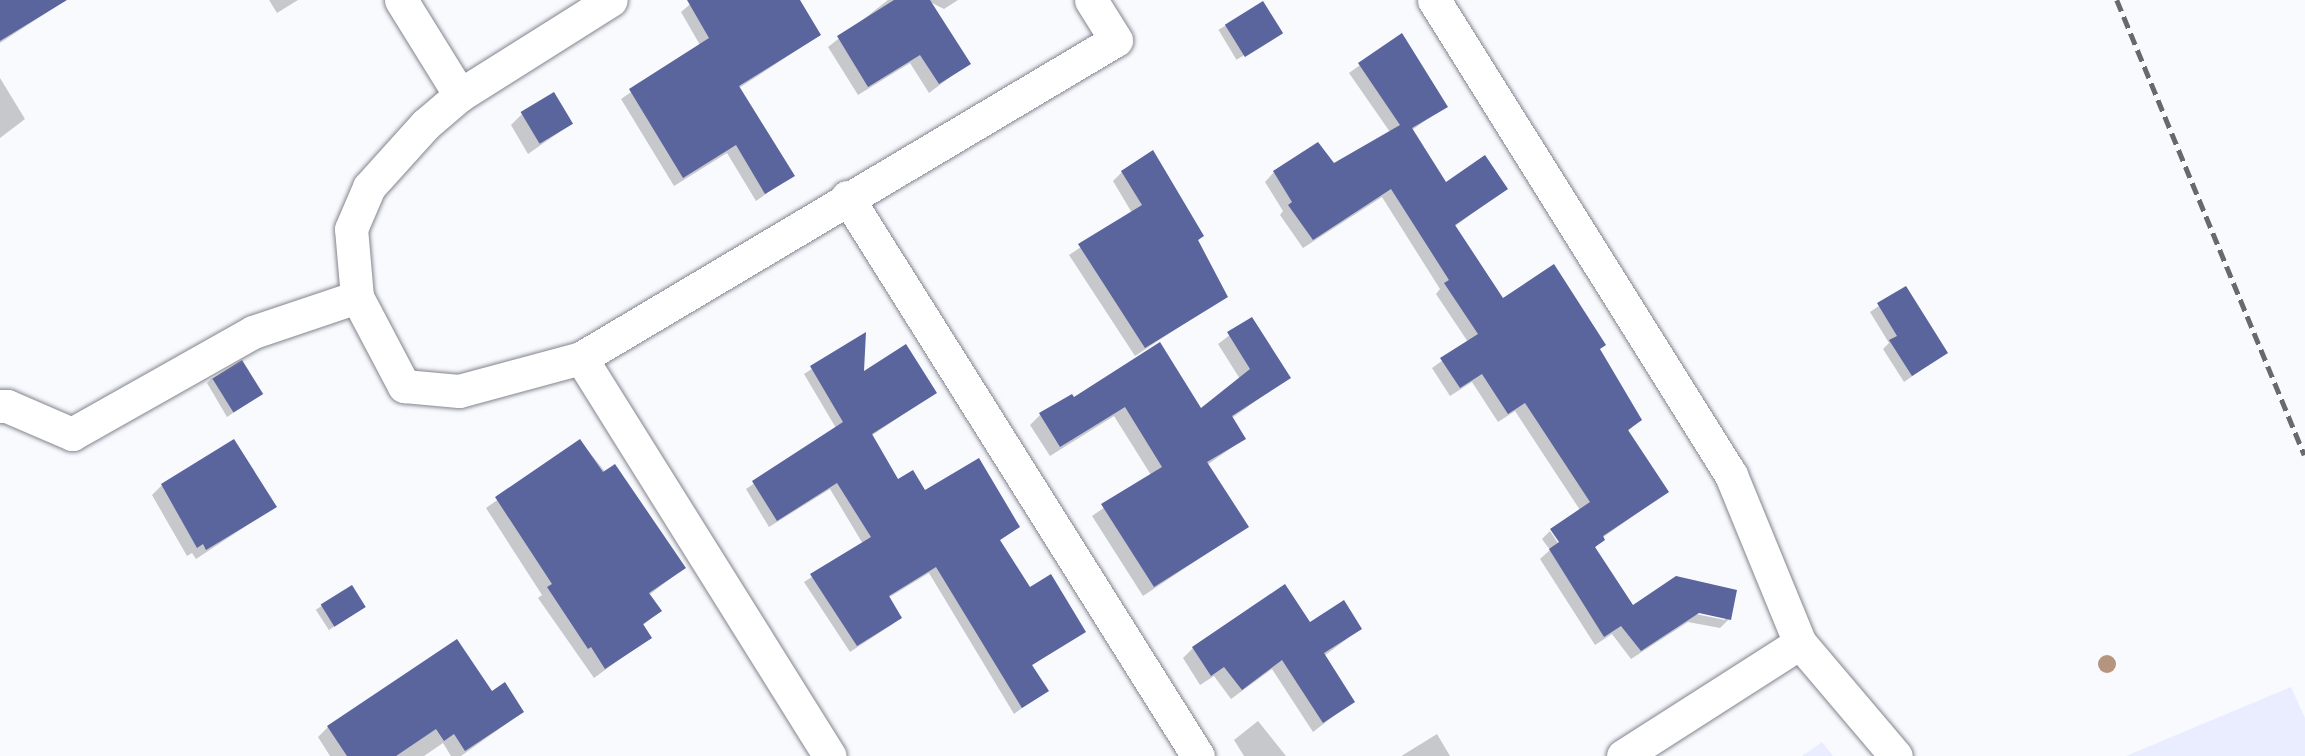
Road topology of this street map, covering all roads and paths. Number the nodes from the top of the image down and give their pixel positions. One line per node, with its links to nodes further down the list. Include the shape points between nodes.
1 (400, 0): 5 (street)
2 (611, 0): 5 (street)
3 (1091, 0): 6 (street, via 1116,40)
4 (1434, 0): 10 (street, via 1731,475)
5 (460, 95): 7 (street, via 426,124 369,187 351,229)
6 (847, 197): 8 (street); 12 (street)
7 (357, 297): 8 (street, via 404,386 459,391); 9 (street, via 253,332 72,434)
8 (581, 358): 11 (street)
9 (2, 404)
10 (1800, 643): 13 (street); 14 (street)
11 (830, 756)
12 (1198, 756)
13 (1623, 756)
14 (1896, 756)

